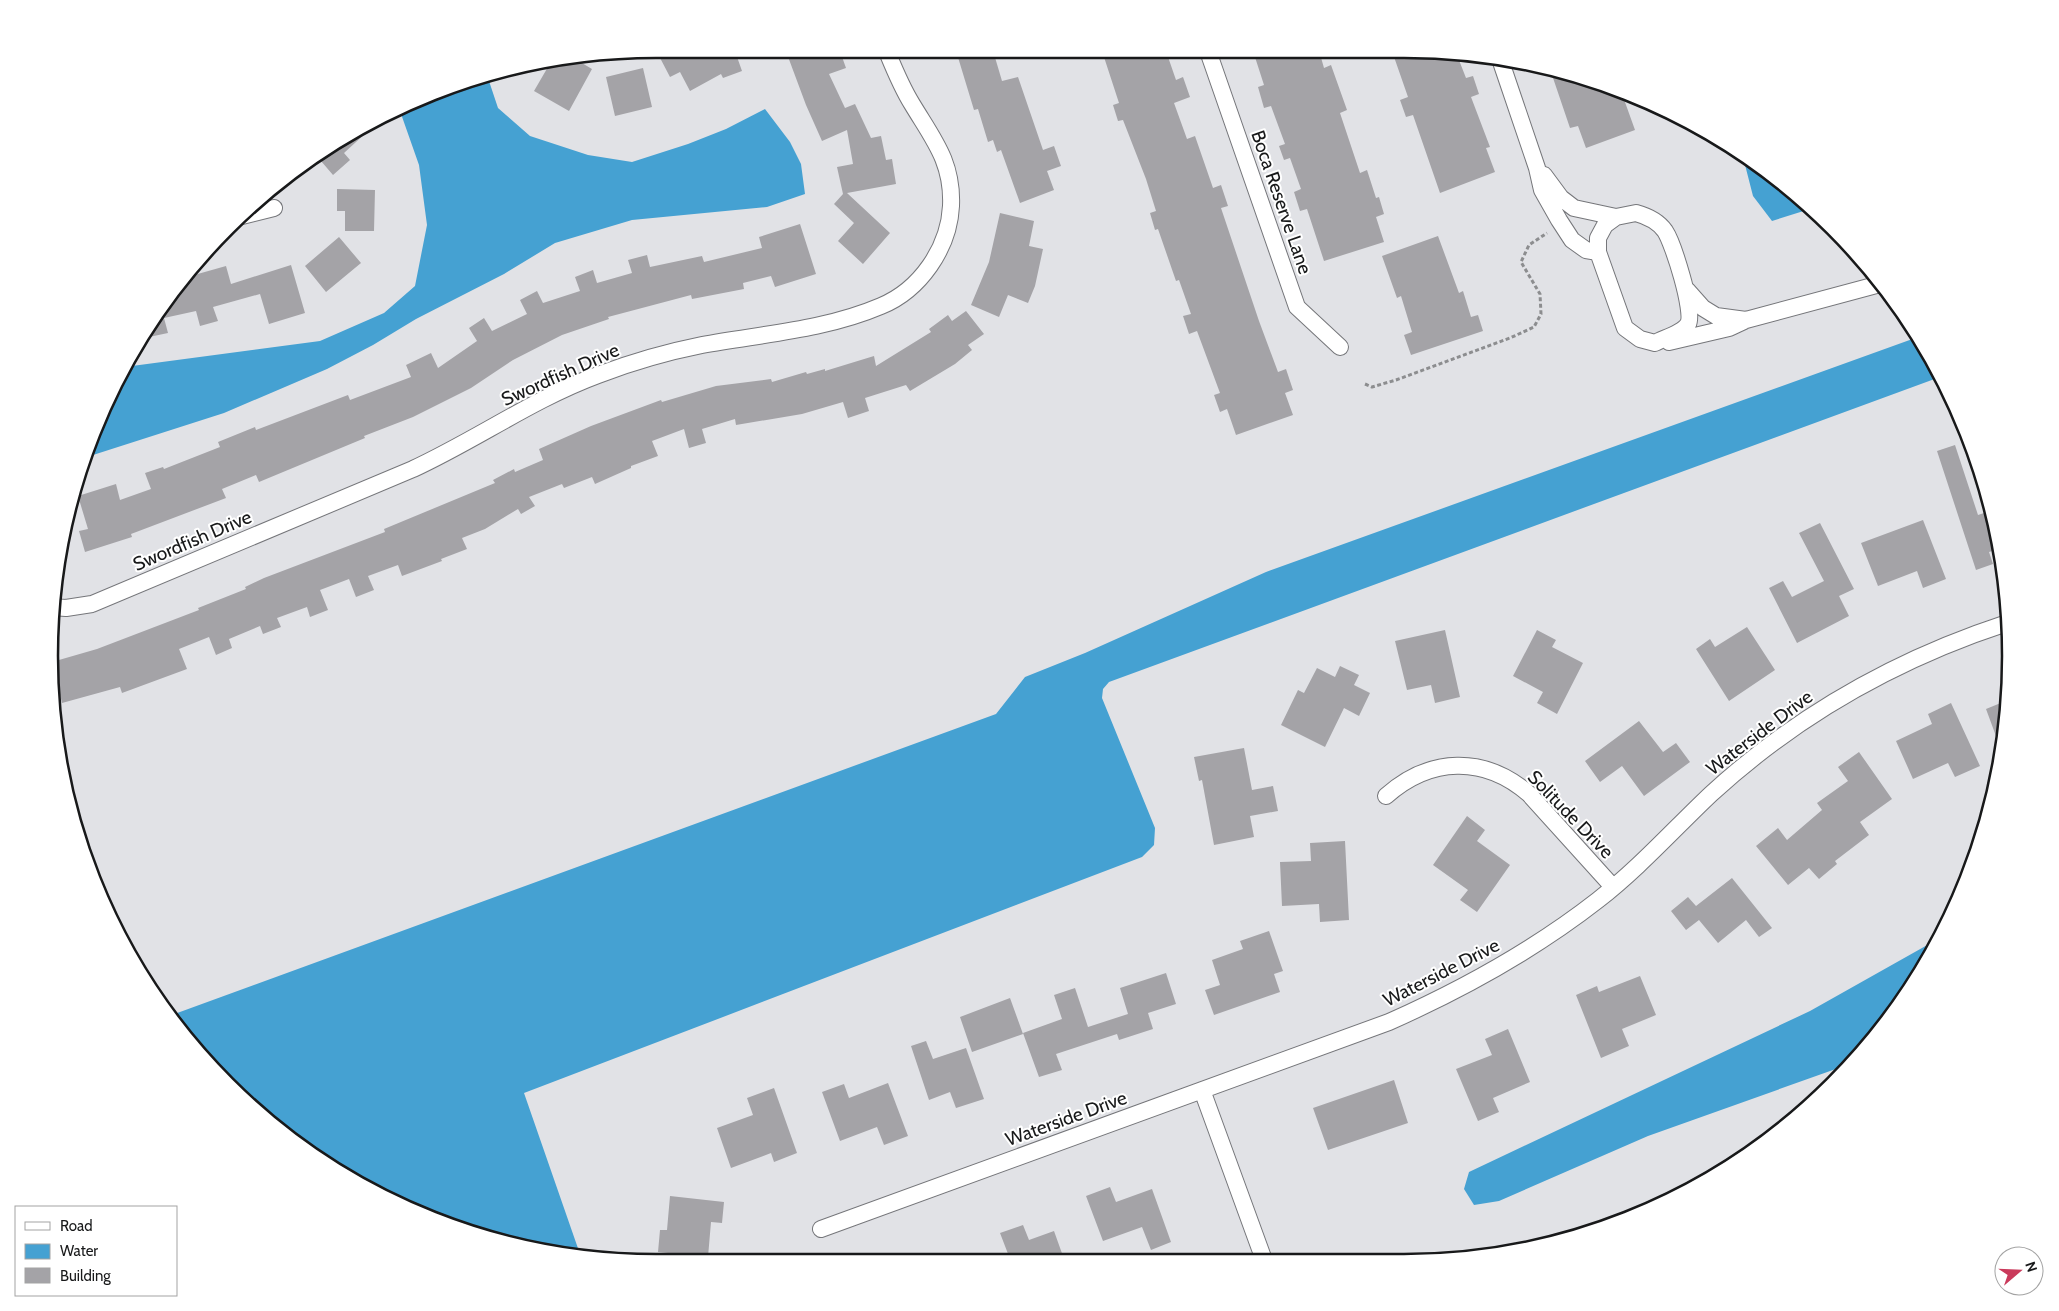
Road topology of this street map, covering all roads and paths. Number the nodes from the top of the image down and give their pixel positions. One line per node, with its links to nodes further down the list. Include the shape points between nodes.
1 (890, 58): 16 (street, Swordfish Drive, via 912,104 942,152 950,179 951,207 946,235 934,260 916,282 894,300 836,320 700,346 597,375 413,469 92,604)
2 (1210, 58): 14 (street, Boca Reserve Lane, via 1297,307)
3 (1502, 66): 4 (street)
4 (1537, 168): 7 (street, via 1561,198 1574,208); 9 (street, via 1542,190 1572,240 1586,250)
5 (274, 208): 6 (street)
6 (254, 213)
7 (1616, 217): 9 (street, via 1605,225 1598,238); 11 (street, via 1636,213 1651,218 1665,231)
8 (1550, 232): 15 (path, via 1529,245 1521,262 1540,294 1541,314 1534,327 1396,380 1372,387)
9 (1598, 252): 13 (street, via 1625,328 1640,339)
10 (1874, 286): 12 (street)
11 (1687, 290): 12 (street, via 1702,308 1716,316); 13 (street, via 1691,319 1688,326)
12 (1746, 320): 13 (street, via 1692,338)
13 (1655, 343)
14 (1340, 347)
15 (1366, 384)
16 (60, 608)
17 (2000, 625): 19 (street, Waterside Drive, via 1916,657 1814,714 1767,747 1712,794)
18 (1386, 796): 19 (street, Solitude Drive, via 1408,779 1432,769 1457,765 1496,772 1529,794)
19 (1613, 887): 20 (street, Waterside Drive, via 1549,936 1444,997 1389,1022)
20 (1202, 1090): 21 (street, Waterside Drive); 22 (street)
21 (821, 1229)
22 (1262, 1254)

